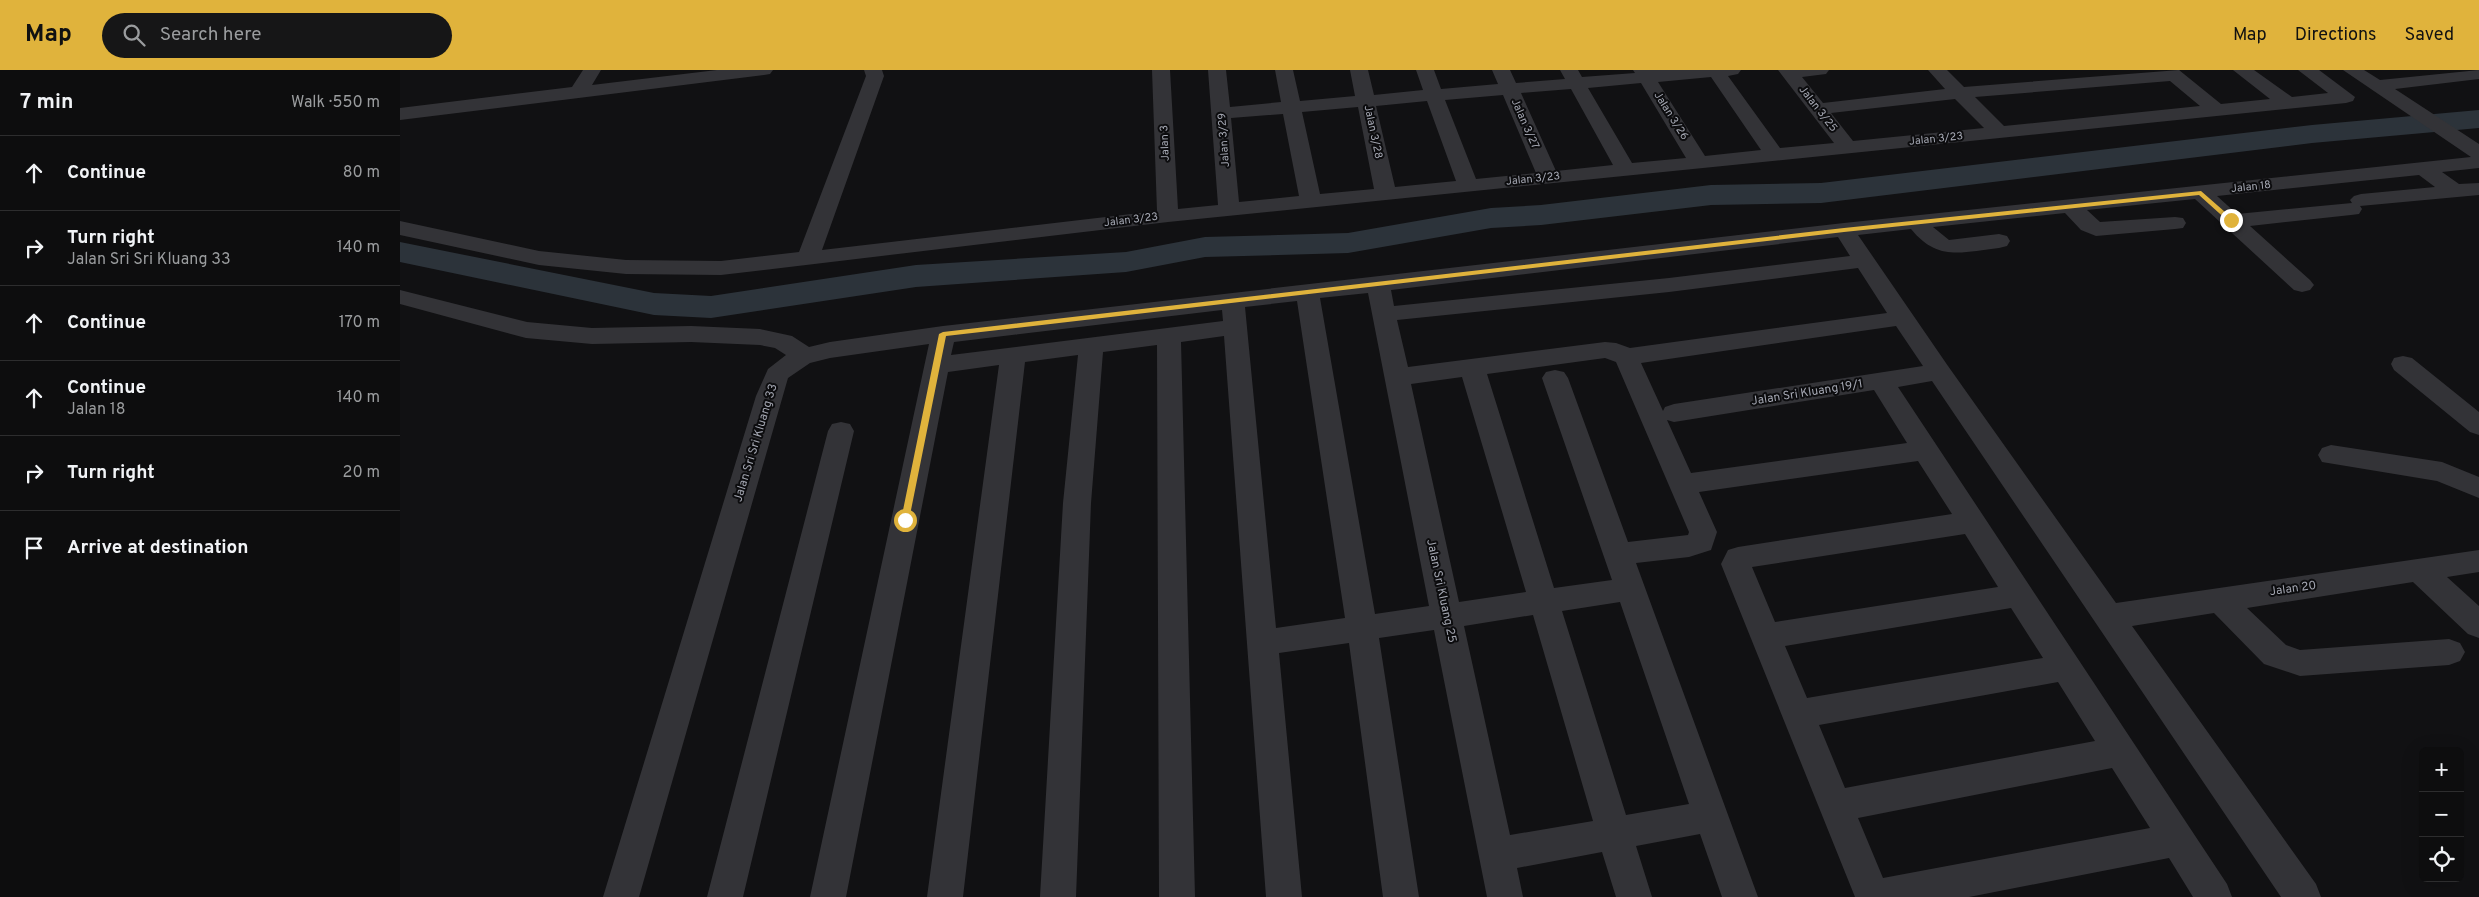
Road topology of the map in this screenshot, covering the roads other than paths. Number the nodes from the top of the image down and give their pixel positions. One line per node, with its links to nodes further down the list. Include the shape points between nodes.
1 (592, 70): 25 (street)
2 (764, 70): 25 (street)
3 (873, 70): 59 (street, via 875,76)
4 (1161, 70): 52 (street, Jalan 3)
5 (1218, 70): 33 (street, Jalan 3/29)
6 (1284, 70): 30 (street)
7 (1359, 70): 28 (street, Jalan 3/28)
8 (1425, 70): 27 (street)
9 (1501, 70): 24 (street, Jalan 3/27)
10 (1721, 70): 20 (street); 38 (street)
11 (1820, 70): 17 (street)
12 (1937, 70): 26 (street)
13 (2242, 70): 29 (street)
14 (2307, 70): 29 (street, Jalan 3/23, via 2346,97)
15 (2352, 70): 23 (street)
16 (2391, 70): 22 (street)
17 (1788, 71): 31 (street, Jalan 3/25)
18 (2171, 72): 26 (street); 32 (street)
19 (2474, 73): 22 (street)
20 (1644, 74): 21 (street); 40 (street, Jalan 3/26)
21 (1572, 77): 24 (street); 42 (street)
22 (2409, 81): 23 (street)
23 (2377, 86): 37 (street)
24 (1509, 89): 27 (street); 43 (street, Jalan 3/27)
25 (578, 92): 34 (street)
26 (1959, 93): 31 (street); 35 (street)
27 (1435, 95): 28 (street); 44 (street)
28 (1366, 101): 30 (street); 48 (street, Jalan 3/28)
29 (2288, 103): 32 (street, Jalan 3/23)
30 (1291, 108): 33 (street); 49 (street)
31 (1818, 109): 36 (street, Jalan 3/25)
32 (2217, 110): 35 (street, Jalan 3/23)
33 (1222, 113): 51 (street, Jalan 3/29)
34 (400, 114)
35 (1999, 132): 36 (street, Jalan 3/23)
36 (1848, 148): 38 (street, Jalan 3/23)
37 (2479, 153)
38 (1775, 155): 40 (street, Jalan 3/23)
39 (2479, 162): 41 (street, Jalan 18)
40 (1699, 163): 42 (street, Jalan 3/23)
41 (2424, 168): 46 (street); 47 (street, Jalan 18)
42 (1626, 170): 43 (street, Jalan 3/23)
43 (1549, 178): 44 (street, Jalan 3/23)
44 (1468, 186): 48 (street, Jalan 3/23)
45 (2479, 189): 46 (street)
46 (2455, 192): 53 (street)
47 (2201, 193): 50 (street, Jalan 18); 53 (street)
48 (1386, 194): 49 (street, Jalan 3/23)
49 (1311, 202): 51 (street, Jalan 3/23)
50 (2070, 206): 54 (street, Jalan 18); 55 (street, via 2096,229)
51 (1229, 210): 52 (street, Jalan 3/23)
52 (1168, 216): 59 (street, Jalan 3/23)
53 (2231, 220): 62 (street)
54 (1917, 222): 57 (street, Jalan 18); 58 (street, via 1940,245)
55 (2175, 223)
56 (400, 228): 59 (street, Jalan 3/23, via 549,259 626,267 721,268)
57 (1844, 230): 60 (street); 61 (street, Jalan 18)
58 (1999, 241)
59 (808, 257)
60 (1863, 261): 66 (street, via 1668,286); 67 (street)
61 (1378, 285): 63 (street, Jalan Sri Sri Kluang 33); 66 (street, Jalan Sri Kluang 25)
62 (2302, 285)
63 (1307, 293): 65 (street, Jalan Sri Sri Kluang 33); 99 (street)
64 (400, 296): 72 (street, via 526,330 592,336 691,334 760,337 783,342)
65 (1234, 314): 68 (street, Jalan Sri Sri Kluang 33); 69 (street); 101 (street)
66 (1384, 314): 78 (street, Jalan Sri Kluang 25)
67 (1902, 318): 73 (street); 77 (street)
68 (943, 334): 72 (street, Jalan Sri Sri Kluang 33); 75 (street)
69 (1169, 335): 70 (street); 116 (street)
70 (1091, 345): 71 (street); 115 (street, via 1078,503)
71 (1013, 355): 75 (street); 114 (street)
72 (806, 356): 111 (street, Jalan Sri Sri Kluang 33, via 786,366 777,375 769,396)
73 (1626, 357): 76 (street, via 1616,351 1604,350); 86 (street)
74 (2403, 364): 82 (street)
75 (937, 365): 113 (street)
76 (1472, 367): 78 (street); 95 (street)
77 (1939, 372): 80 (street, Jalan Sri Kluang 19/1); 97 (street)
78 (1397, 377): 96 (street, Jalan Sri Kluang 25)
79 (1554, 378): 89 (street)
80 (1881, 381): 81 (street, Jalan Sri Kluang 19/1); 84 (street)
81 (1674, 413)
82 (2479, 426)
83 (841, 431): 112 (street)
84 (1926, 450): 86 (street); 88 (street)
85 (2331, 455): 87 (street, via 2442,472)
86 (1682, 484): 89 (street, via 1703,532 1701,542)
87 (2479, 488)
88 (1973, 522): 93 (street); 100 (street, via 1738,558 1736,564)
89 (1617, 554): 92 (street)
90 (2479, 562): 91 (street, Jalan 20)
91 (2419, 570): 94 (street, Jalan 20); 98 (street)
92 (1630, 589): 95 (street); 107 (street)
93 (2020, 595): 100 (street); 103 (street)
94 (2220, 600): 97 (street, Jalan 20); 102 (street, via 2275,655 2300,663)
95 (1542, 602): 96 (street); 108 (street)
96 (1447, 616): 99 (street); 110 (street, Jalan Sri Kluang 25)
97 (2108, 617): 125 (street)
98 (2479, 625)
99 (1362, 628): 101 (street); 118 (street)
100 (1766, 636): 104 (street)
101 (1262, 643): 117 (street)
102 (2449, 652)
103 (2067, 667): 104 (street); 105 (street)
104 (1799, 714): 106 (street)
105 (2120, 751): 106 (street); 109 (street)
106 (1836, 806): 122 (street)
107 (1711, 816): 108 (street); 121 (street)
108 (1614, 834): 110 (street); 120 (street)
109 (2176, 840): 123 (street); 124 (street)
110 (1496, 855): 119 (street, Jalan Sri Kluang 25)
111 (622, 897)
112 (725, 897)
113 (828, 897)
114 (945, 897)
115 (1058, 897)
116 (1177, 897)
117 (1284, 897)
118 (1401, 897)
119 (1505, 897)
120 (1634, 897)
121 (1740, 897)
122 (1873, 897)
123 (1877, 897)
124 (2214, 897)
125 (2303, 897)

